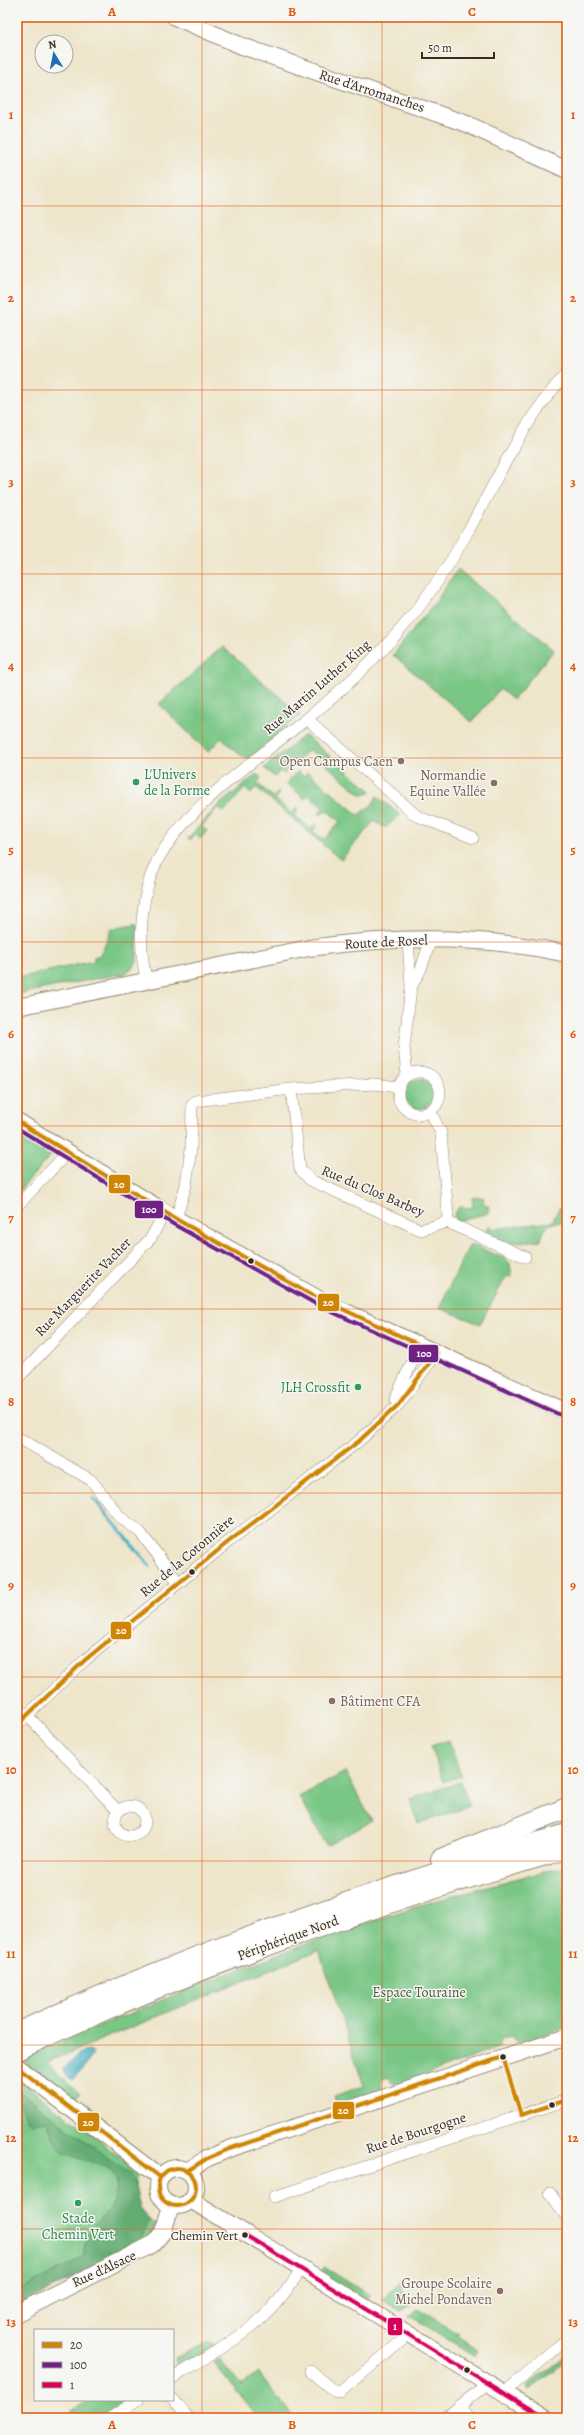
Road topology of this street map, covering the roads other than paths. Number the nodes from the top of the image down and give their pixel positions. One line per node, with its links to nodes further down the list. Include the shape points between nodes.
1 (175, 17): 2 (street, Rue d'Arromanches, via 250,49 467,124)
2 (567, 170)
3 (567, 373): 4 (street, Rue Martin Luther King, via 521,434 462,542 418,607 376,658)
4 (307, 719): 5 (street, via 417,816); 9 (street, Rue Martin Luther King, via 200,808 160,856 142,913 141,934)
5 (473, 838)
6 (408, 939): 7 (street, Route de Rosel); 9 (street, Route de Rosel, via 309,948 206,968 168,968); 10 (street)
7 (431, 939): 8 (street, Route de Rosel, via 510,944); 10 (street, via 421,969)
8 (567, 954)
9 (146, 977): 11 (street, Route de Rosel); 12 (street, Route de Rosel)
10 (411, 987): 13 (street, via 404,1047)
11 (17, 997)
12 (17, 1007)
13 (407, 1075): 14 (street); 16 (street, via 422,1072 438,1083 440,1095)
14 (398, 1087): 15 (street, via 374,1084); 16 (street, via 398,1097 405,1109 418,1114)
15 (291, 1089): 20 (street, via 211,1097 196,1101 192,1105 191,1148 186,1185); 21 (street, Rue du Clos Barbey, via 300,1169 310,1180 421,1230)
16 (430, 1111): 21 (street, Rue du Clos Barbey, via 441,1133)
17 (17, 1121): 18 (street)
18 (67, 1152): 19 (street); 20 (street)
19 (17, 1206)
20 (170, 1216): 23 (street, via 326,1303); 25 (street, Rue Marguerite Vacher)
21 (447, 1222): 22 (street)
22 (525, 1257)
23 (420, 1345): 24 (street); 27 (street, Rue de la Cotonnière, via 402,1387)
24 (437, 1352): 26 (street); 27 (street, Rue de la Cotonnière, via 398,1405)
25 (17, 1379)
26 (567, 1412)
27 (384, 1418): 29 (street, Rue de la Cotonnière, via 359,1441 251,1522)
28 (17, 1437): 29 (street, via 91,1480 120,1517 140,1532)
29 (179, 1583): 30 (street, Rue de la Cotonnière, via 85,1660)
30 (27, 1715): 31 (street, Rue de la Cotonnière); 33 (street)
31 (17, 1725)
32 (567, 1808): 38 (highway, via 383,1881)
33 (118, 1812)
34 (567, 1834): 38 (highway, Périphérique Nord)
35 (567, 1849): 37 (highway, Périphérique Nord)
36 (567, 1861): 37 (highway, via 530,1867)
37 (518, 1863): 41 (highway, Périphérique Nord, via 338,1920 238,1957 142,1995)
38 (374, 1892): 39 (highway, Périphérique Nord, via 225,1946)
39 (17, 2033)
40 (566, 2036): 44 (street, via 229,2149)
41 (17, 2050)
42 (20, 2070): 45 (street)
43 (567, 2100): 47 (street, Rue de Bourgogne)
44 (187, 2171): 45 (street, via 172,2168); 48 (street, via 196,2185)
45 (160, 2178): 49 (street, via 158,2195)
46 (550, 2193): 50 (street)
47 (274, 2197)
48 (191, 2200): 49 (street, via 182,2206); 51 (street)
49 (171, 2206): 52 (street, Rue d'Alsace, via 163,2232 154,2244)
50 (567, 2218)
51 (302, 2268): 53 (street); 56 (street, via 289,2288 263,2317)
52 (17, 2313)
53 (410, 2334): 55 (street, via 340,2392 334,2391); 57 (street)
54 (567, 2339): 58 (street)
55 (310, 2371)
56 (174, 2377)
57 (488, 2383): 58 (street); 61 (street)
58 (504, 2393): 66 (street)
59 (174, 2400): 63 (street)
60 (136, 2401): 62 (street)
61 (459, 2406): 64 (street); 65 (street)
62 (110, 2418)
63 (188, 2418)
64 (445, 2418)
65 (469, 2418)
66 (545, 2418)

